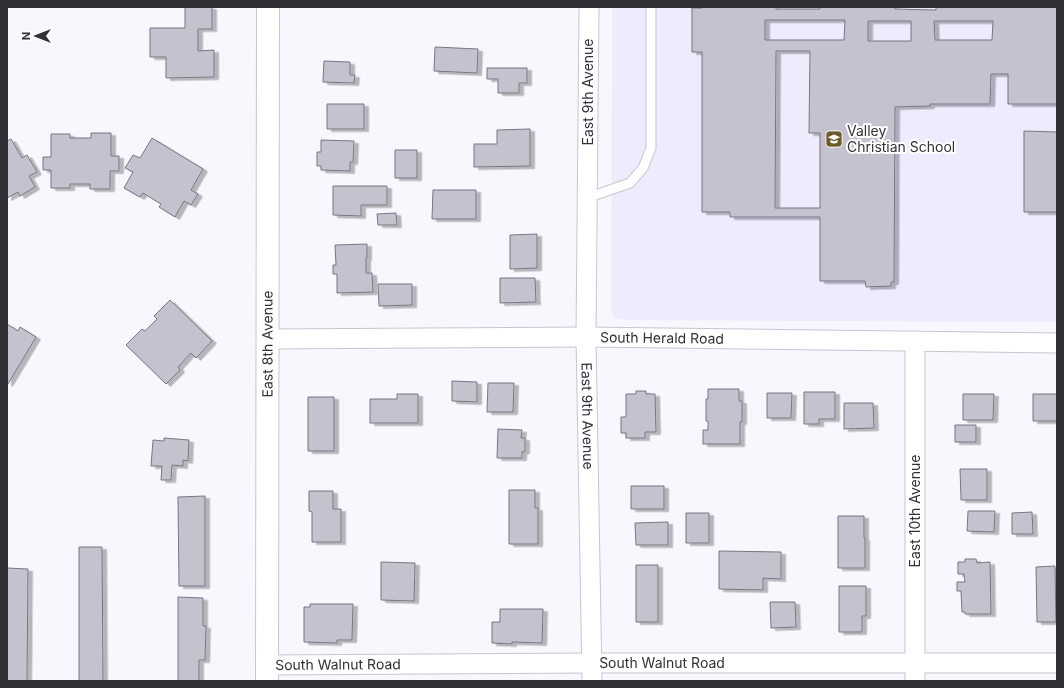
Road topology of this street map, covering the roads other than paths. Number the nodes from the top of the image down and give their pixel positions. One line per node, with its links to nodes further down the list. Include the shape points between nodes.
1 (268, 7): 6 (street, East 8th Avenue)
2 (589, 7): 4 (street, East 9th Avenue)
3 (652, 7): 4 (lane, via 651,148 643,168 630,183)
4 (587, 198): 5 (street, East 9th Avenue)
5 (586, 337): 6 (street, South Herald Road); 7 (street, South Herald Road); 10 (street, East 9th Avenue)
6 (267, 339): 12 (street, East 8th Avenue)
7 (915, 341): 8 (street, South Herald Road); 11 (street, East 10th Avenue)
8 (1057, 342)
9 (1057, 663): 11 (street, South Walnut Road)
10 (592, 672): 11 (street, South Walnut Road); 12 (street, South Walnut Road)
11 (915, 672)
12 (267, 673)

